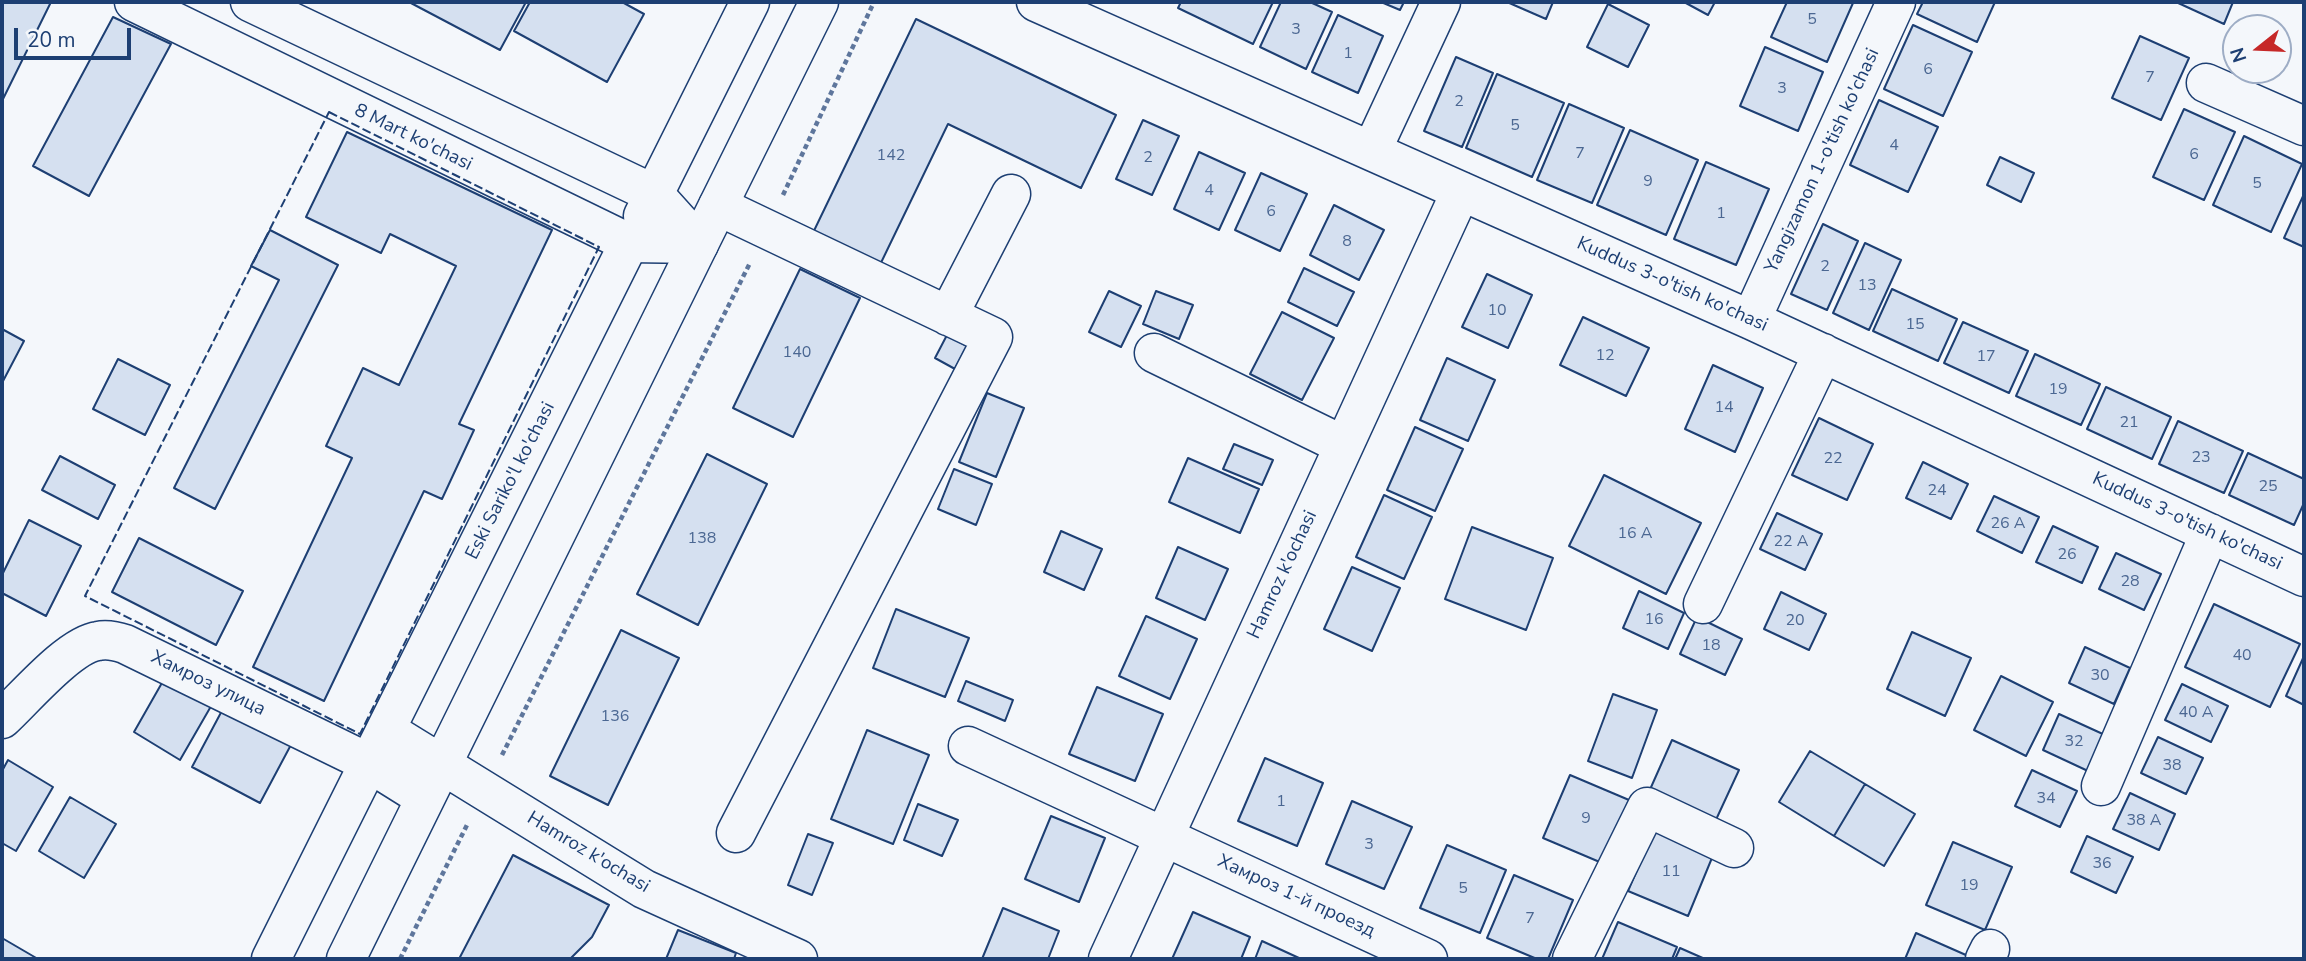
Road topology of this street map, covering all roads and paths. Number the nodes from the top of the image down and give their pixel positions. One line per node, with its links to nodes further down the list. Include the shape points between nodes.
1 (134, 2): 17 (street, 8 Mart ko'chasi)
2 (250, 2): 13 (street)
3 (750, 2): 13 (street, Eski Sariko'l ko'chasi)
4 (819, 2): 15 (street)
5 (874, 2): 16 (path)
6 (1036, 2): 11 (street, Kuddus 3-o'tish ko'chasi)
7 (1441, 2): 11 (street)
8 (1896, 2): 20 (street, Yangizamon 1-o'tish ko'chasi)
9 (2206, 83): 10 (street)
10 (2304, 126)
11 (1372, 150): 12 (street, Kuddus 3-o'tish ko'chasi)
12 (1461, 191): 20 (street, Kuddus 3-o'tish ko'chasi); 23 (street, Hamroz k'ochasi)
13 (653, 194): 17 (street, Eski Sariko'l ko'chasi); 18 (street)
14 (1011, 194): 19 (street)
15 (718, 206): 16 (street); 18 (street)
16 (766, 230): 19 (street); 32 (path)
17 (629, 243): 18 (street, 8 Mart ko'chasi); 28 (street, Eski Sariko'l ko'chasi)
18 (699, 244): 30 (street)
19 (948, 316): 34 (street, via 993,337)
20 (1751, 320): 22 (street, Kuddus 3-o'tish ko'chasi)
21 (1154, 353): 23 (street)
22 (1823, 353): 24 (street, Kuddus 3-o'tish ko'chasi); 26 (street)
23 (1343, 445): 35 (street, Hamroz k'ochasi)
24 (2210, 533): 25 (street, Kuddus 3-o'tish ko'chasi); 31 (street)
25 (2304, 577)
26 (1703, 604)
27 (2, 719): 28 (street, Хамроз улица, via 76,650 111,640)
28 (378, 746): 30 (street, Hamroz k'ochasi); 33 (street, Хамроз улица); 37 (street, Eski Sariko'l ko'chasi)
29 (968, 746): 35 (street, Хамроз 1-й проезд)
30 (442, 764): 32 (street, Hamroz k'ochasi); 33 (street)
31 (2101, 786)
32 (484, 791): 39 (path); 40 (street, Hamroz k'ochasi, via 644,888)
33 (425, 798): 38 (street)
34 (736, 833)
35 (1164, 835): 41 (street, Hamroz k'ochasi); 42 (street, Хамроз 1-й проезд)
36 (1734, 848): 43 (street, via 1647,807)
37 (271, 959)
38 (346, 959)
39 (400, 959)
40 (798, 959)
41 (1108, 959)
42 (1428, 959)
43 (1572, 959)

